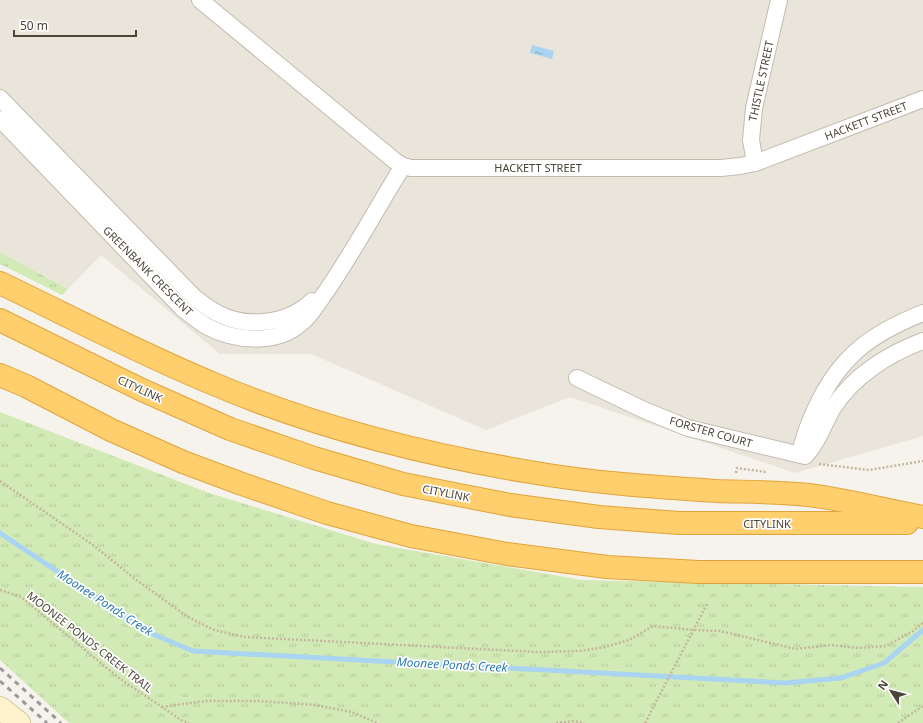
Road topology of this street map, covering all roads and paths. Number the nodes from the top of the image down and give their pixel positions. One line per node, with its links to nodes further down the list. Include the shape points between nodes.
1 (200, 0): 7 (street)
2 (779, 0): 6 (street, THISTLE STREET, via 754,108 752,140)
3 (0, 98): 8 (street, GREENBANK CRESCENT, via 195,298 219,314 249,322 286,317 305,308)
4 (923, 99): 6 (street, HACKETT STREET)
5 (0, 119): 8 (street, GREENBANK CRESCENT, via 170,296 209,327 224,334 254,338 293,330 301,324)
6 (755, 163): 7 (street, HACKETT STREET, via 721,168)
7 (403, 166): 8 (street, GREENBANK CRESCENT)
8 (334, 280)
9 (0, 283): 18 (highway, via 214,385 283,411 370,438 437,455 531,473 611,483 808,495)
10 (923, 313): 15 (street, via 875,336 841,365 822,394 805,433)
11 (0, 320): 19 (highway, CITYLINK, via 142,390 230,429 314,458 403,484 510,506 599,517 680,523)
12 (923, 341): 15 (street, via 873,366 850,387 834,406 817,441)
13 (0, 374): 20 (highway, via 111,430 183,462 327,513 411,536 507,554 608,567 699,572)
14 (577, 378): 15 (street, FORSTER COURT, via 688,428)
15 (802, 455): 16 (path, via 812,464 869,470)
16 (923, 461)
17 (0, 481): 24 (path, via 93,545 188,617 214,630 245,637 538,652 580,651 605,647 629,640 653,626)
18 (923, 517)
19 (923, 523)
20 (923, 572)
21 (0, 590): 26 (path, MOONEE PONDS CREEK TRAIL, via 21,597 119,678)
22 (707, 604): 24 (path)
23 (923, 623): 24 (path, via 913,632 886,646 858,648 831,646 796,649 720,631)
24 (693, 630): 33 (path)
25 (923, 706): 34 (path)
26 (162, 707): 29 (path, MOONEE PONDS CREEK TRAIL); 30 (path, via 205,701 315,705 352,712)
27 (0, 708): 28 (main road)
28 (19, 723)
29 (189, 723)
30 (377, 723)
31 (556, 723): 32 (path, via 574,720)
32 (584, 723)
33 (645, 723)
34 (898, 723)

